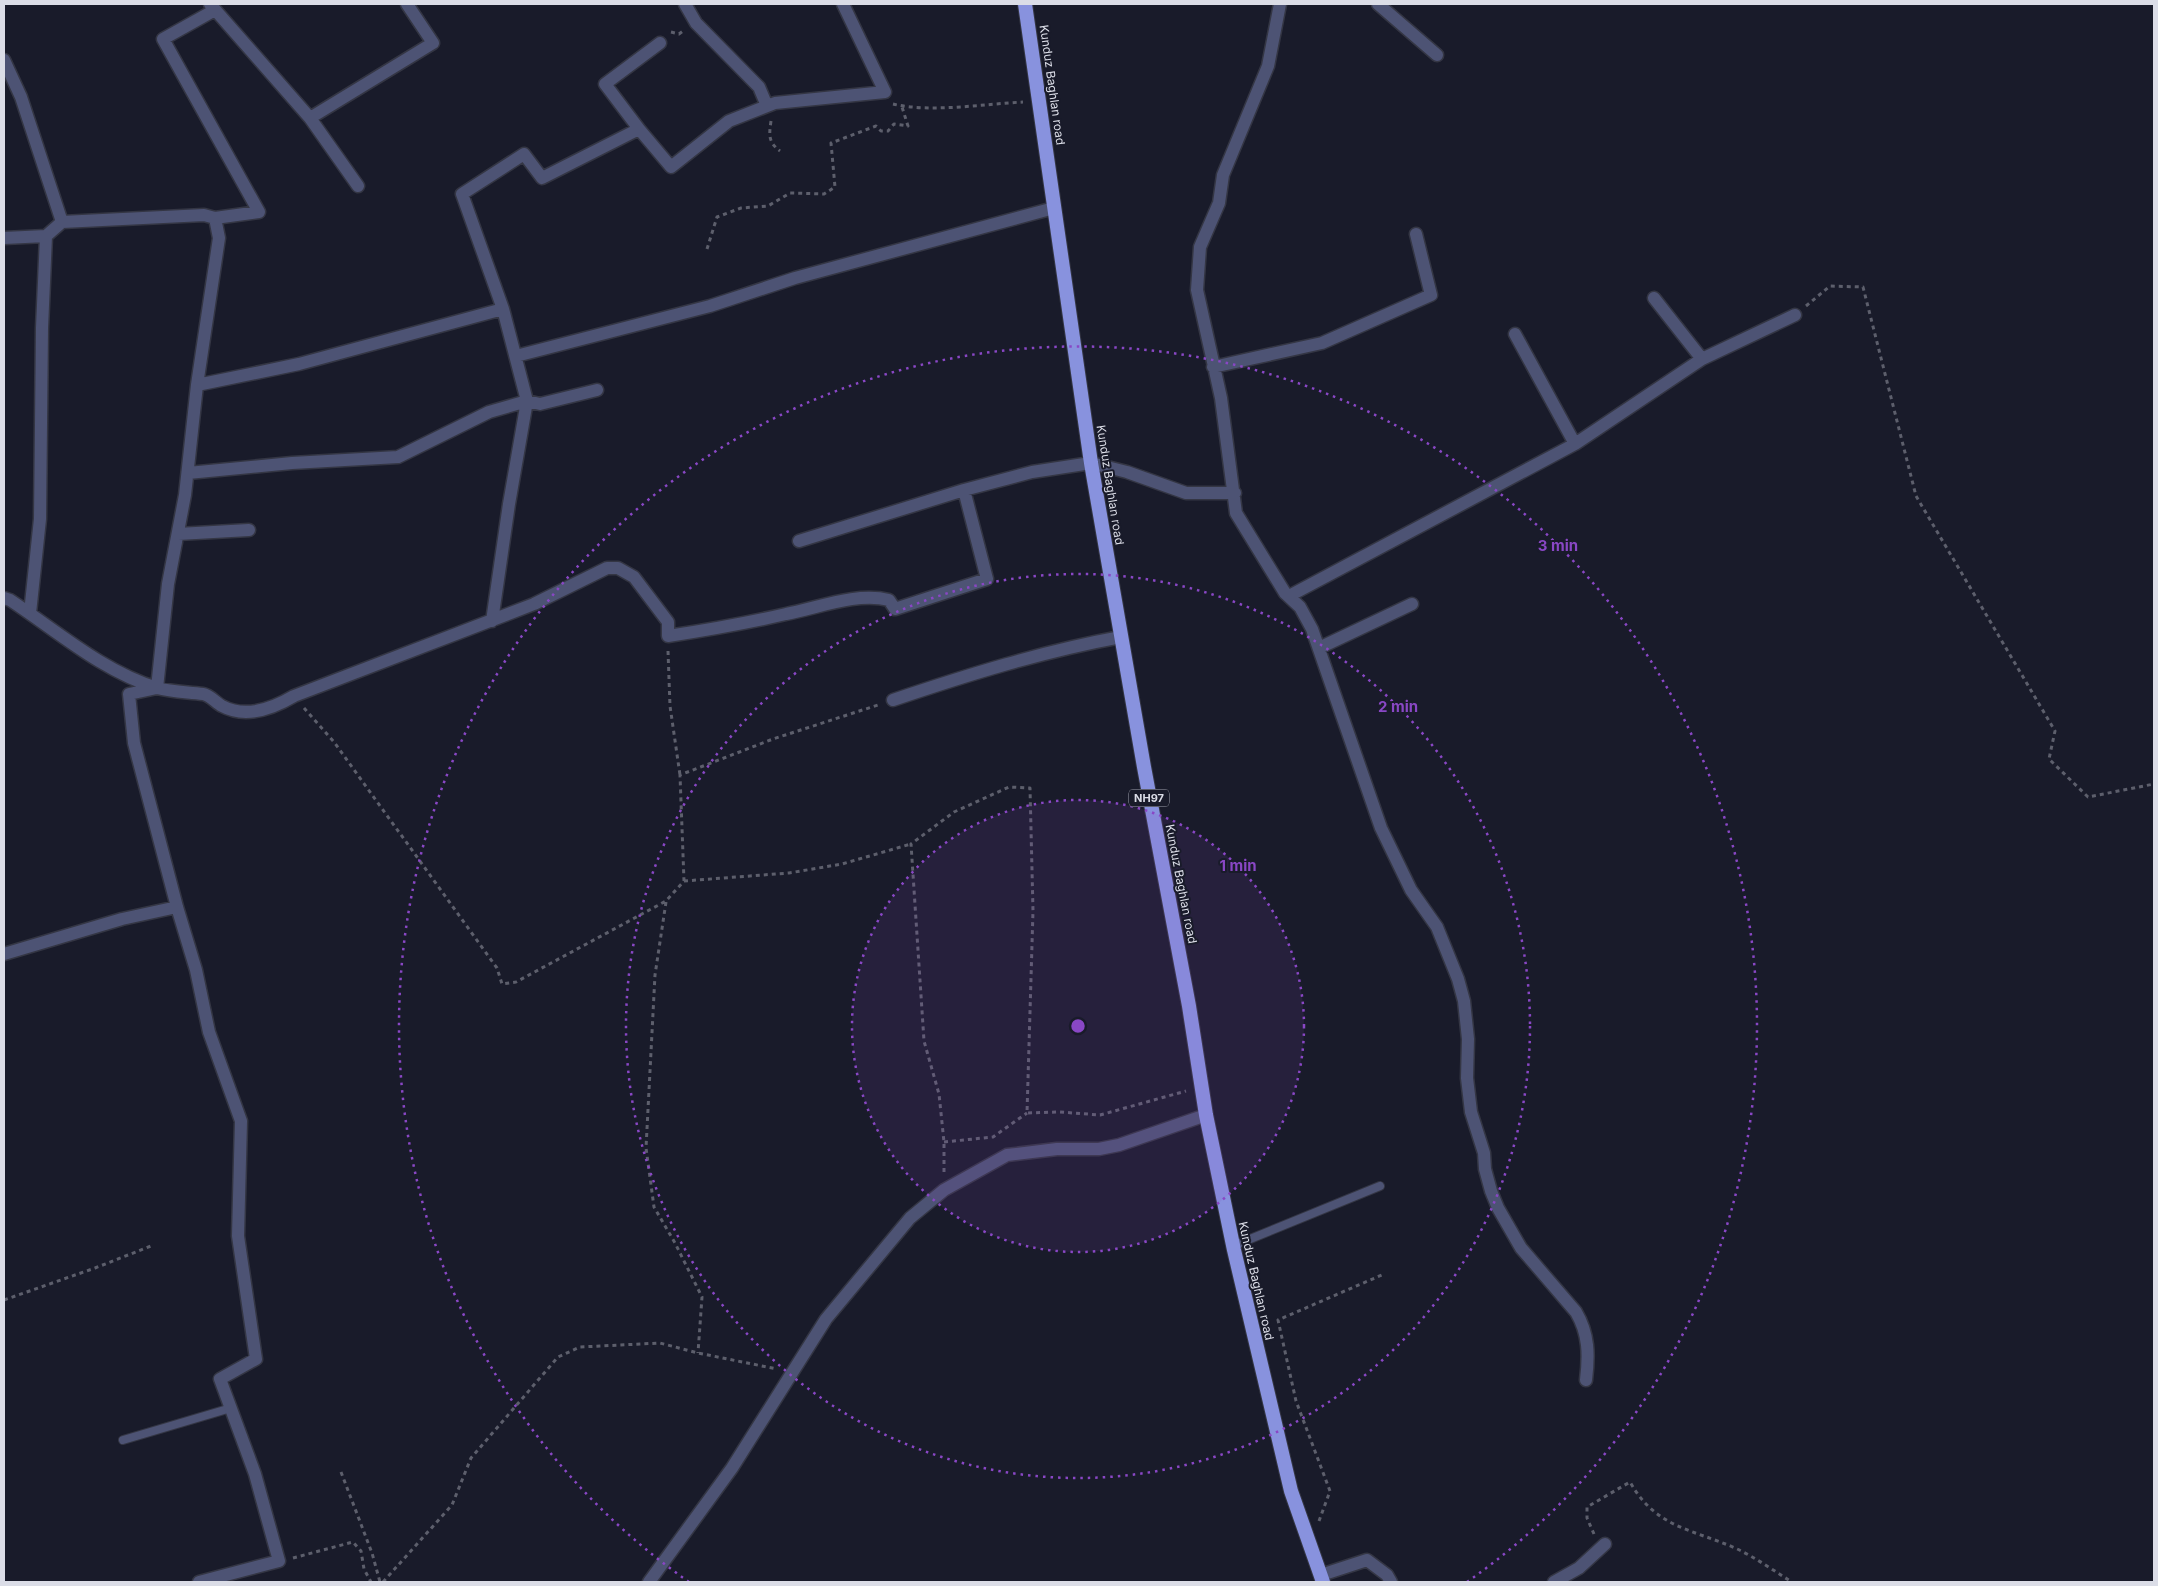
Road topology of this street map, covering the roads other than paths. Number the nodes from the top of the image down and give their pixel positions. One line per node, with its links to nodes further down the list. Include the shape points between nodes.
1 (407, 4): 12 (street, via 433,43)
2 (685, 4): 11 (street, via 696,23 759,87)
3 (843, 4): 11 (street, via 885,92)
4 (1024, 4): 15 (highway, Kunduz Baghlan road / NH97)
5 (1280, 4): 27 (street, via 1268,66 1223,175 1219,203 1200,247 1197,290)
6 (1378, 4): 9 (street)
7 (213, 7): 12 (street); 16 (street, via 163,38 260,212)
8 (660, 43): 13 (street, via 605,84)
9 (1437, 55)
10 (4, 60): 17 (street, via 21,97)
11 (767, 106): 13 (street, via 729,121 671,168)
12 (310, 118): 14 (street)
13 (639, 129): 22 (street, via 542,178 524,154 462,194)
14 (358, 186)
15 (1054, 208): 25 (street, via 795,278 710,306); 32 (highway, Kunduz Baghlan road / NH97)
16 (215, 218): 17 (street, via 204,215); 28 (street, via 219,238)
17 (62, 222): 19 (street)
18 (1416, 234): 27 (street, via 1431,295 1322,343)
19 (46, 236): 20 (street); 42 (street, via 40,520)
20 (4, 238)
21 (1654, 298): 26 (street)
22 (503, 309): 25 (street); 28 (street, via 299,364)
23 (1795, 315): 26 (street)
24 (1515, 334): 31 (street)
25 (516, 356): 30 (street)
26 (1702, 359): 31 (street)
27 (1214, 367): 35 (street)
28 (197, 385): 33 (street)
29 (597, 390): 30 (street, via 540,404)
30 (527, 401): 33 (street, via 490,412 398,457); 43 (street)
31 (1574, 444): 39 (street)
32 (1091, 463): 34 (street, via 1032,472); 35 (street, via 1127,472 1186,494); 44 (highway, Kunduz Baghlan road / NH97)
33 (188, 473): 37 (street)
34 (964, 490): 38 (street); 43 (street, via 987,579 895,609 889,600 877,598 845,601 668,636 668,622 634,577 618,568 607,568 534,604)
35 (1235, 493): 39 (street, via 1236,514)
36 (249, 530): 37 (street)
37 (178, 534): 46 (street, via 168,584)
38 (799, 541)
39 (1289, 596): 45 (street, via 1300,607)
40 (4, 598): 42 (street)
41 (1412, 604): 45 (street)
42 (30, 613): 46 (street, via 120,673)
43 (492, 620): 46 (street, via 294,696 281,704 248,714 233,711 205,694)
44 (1121, 637): 47 (street, via 1076,646); 50 (highway, Kunduz Baghlan road / NH97)
45 (1319, 648): 53 (street, via 1381,828 1412,890 1437,927 1458,979 1468,1039 1467,1078 1471,1112 1484,1153 1491,1191 1521,1248 1581,1321 1588,1349)
46 (157, 688): 48 (street, via 130,694 134,743)
47 (893, 700)
48 (176, 907): 49 (street, via 122,919); 54 (street, via 196,970 209,1032 241,1121 238,1236 256,1359 220,1379)
49 (4, 954)
50 (1206, 1115): 52 (highway, Kunduz Baghlan road / NH97); 59 (street, via 1099,1149 1057,1149 1007,1155 944,1190 910,1218 826,1320 732,1468)
51 (1380, 1186): 52 (lane)
52 (1233, 1246): 57 (highway, Kunduz Baghlan road / NH97, via 1291,1491)
53 (1586, 1380)
54 (231, 1408): 55 (lane); 58 (street, via 255,1474 279,1561)
55 (123, 1440)
56 (1605, 1544): 61 (street, via 1579,1568)
57 (1322, 1579): 60 (street, via 1367,1560)
58 (199, 1582)
59 (649, 1582)
60 (1391, 1582)
61 (1554, 1582)

